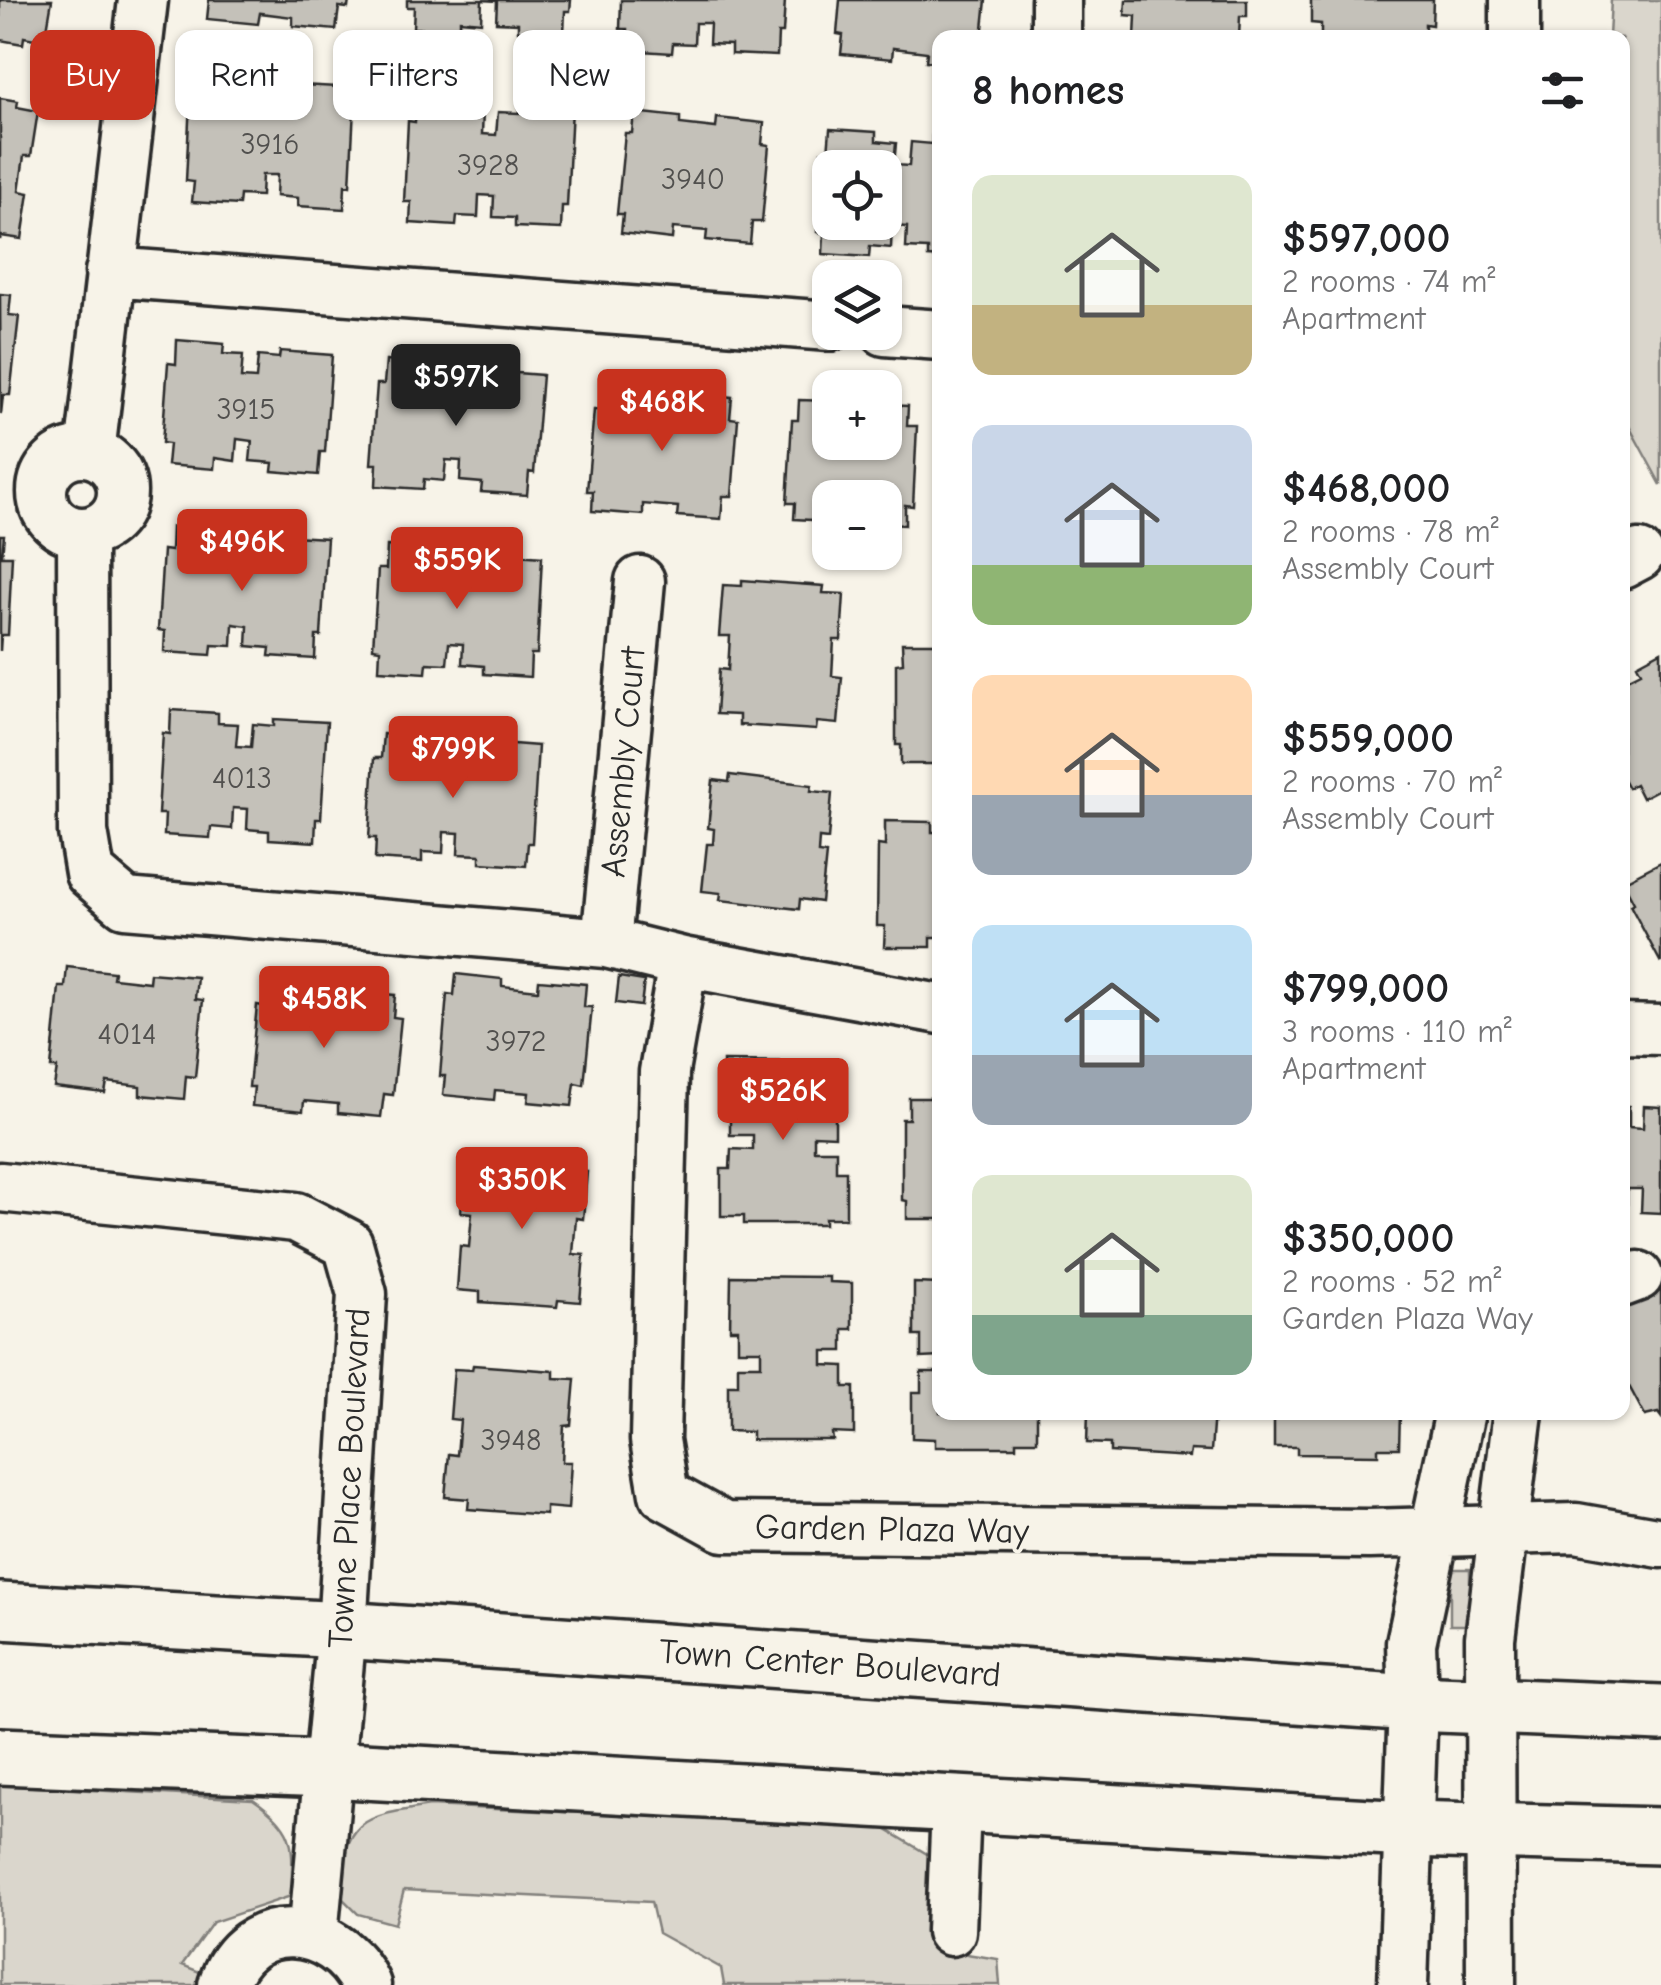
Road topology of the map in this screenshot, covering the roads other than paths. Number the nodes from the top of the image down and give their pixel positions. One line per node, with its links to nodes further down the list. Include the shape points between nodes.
1 (142, 0): 6 (street)
2 (1056, 0): 4 (street)
3 (1515, 0): 5 (street)
4 (1056, 30)
5 (1515, 30)
6 (110, 272): 7 (street); 10 (street)
7 (812, 325)
8 (902, 332): 9 (street)
9 (932, 334)
10 (90, 453): 11 (street, via 77,453); 12 (street, via 119,477 121,503 107,524)
11 (21, 482): 12 (street, via 52,518)
12 (82, 532): 14 (street, via 83,832 90,873 125,903)
13 (640, 581): 14 (street, Assembly Court)
14 (606, 943): 15 (street)
15 (683, 962): 16 (street); 23 (street, Garden Plaza Way, via 664,1072 655,1440 664,1494 724,1526)
16 (932, 1007)
17 (1630, 1029): 18 (street)
18 (1661, 1030)
19 (0, 1188): 26 (street, Towne Place Boulevard, via 296,1217 348,1244 362,1294)
20 (1458, 1420): 23 (street)
21 (1517, 1420): 22 (street)
22 (1502, 1532): 23 (street, Garden Plaza Way); 24 (street, Garden Plaza Way, via 1576,1528); 28 (street)
23 (1432, 1533): 27 (street, via 1411,1644)
24 (1661, 1543)
25 (0, 1611): 26 (main road, Town Center Boulevard)
26 (342, 1630): 27 (main road, Town Center Boulevard); 31 (street, Towne Place Boulevard)
27 (1414, 1703): 28 (main road, Town Center Boulevard); 33 (street)
28 (1490, 1707): 29 (main road, Town Center Boulevard); 34 (street)
29 (1661, 1712)
30 (0, 1756): 31 (main road)
31 (327, 1770): 32 (main road); 37 (street, Towne Place Boulevard)
32 (956, 1806): 33 (main road); 36 (street)
33 (1408, 1829): 34 (main road); 40 (street)
34 (1492, 1830): 35 (main road); 41 (street)
35 (1661, 1836)
36 (951, 1931)
37 (313, 1935): 38 (street, via 263,1939 242,1953); 39 (street, via 336,1945)
38 (224, 1985)
39 (366, 1985)
40 (1403, 1985)
41 (1491, 1985)

